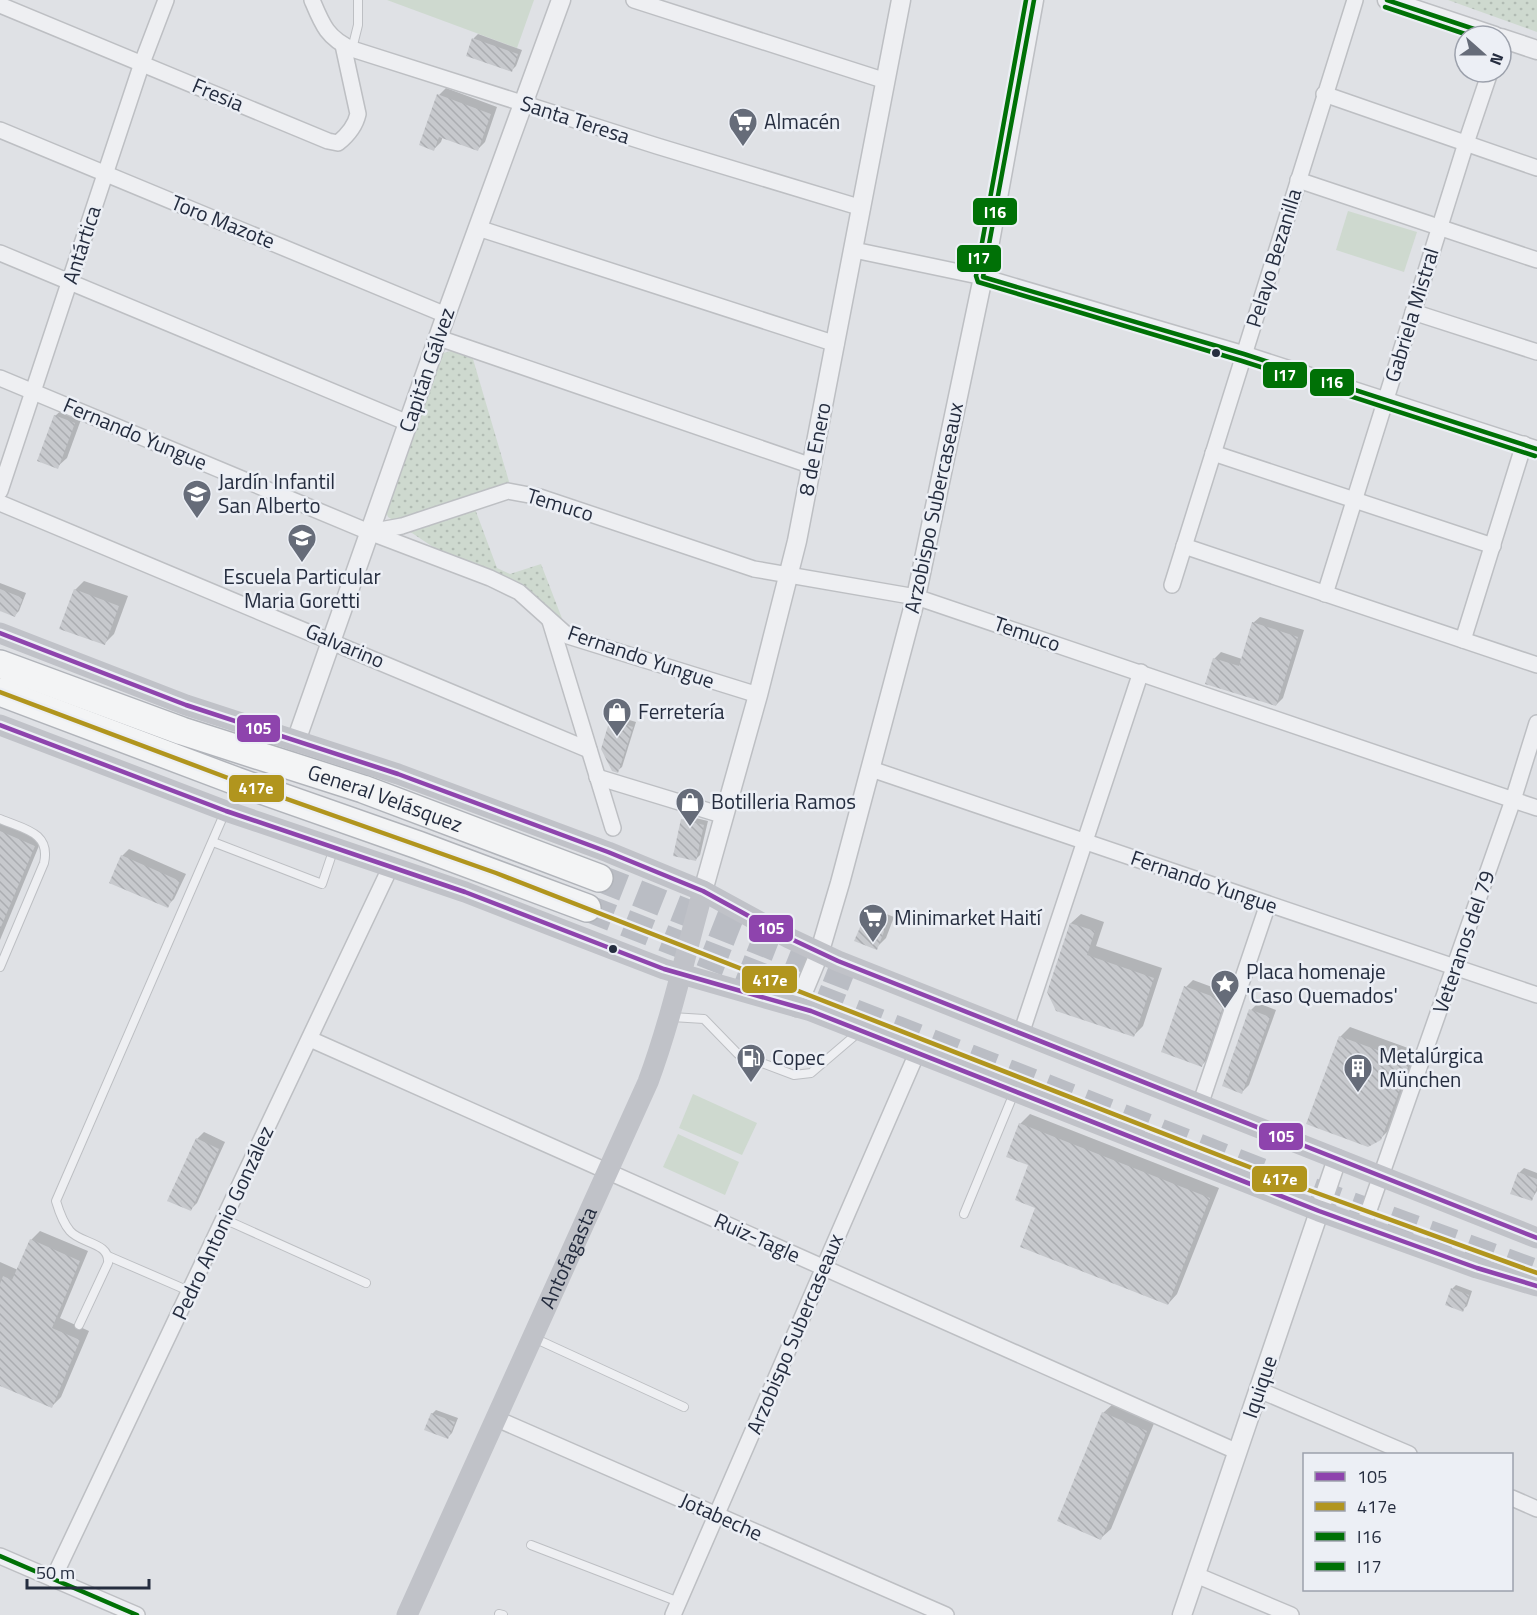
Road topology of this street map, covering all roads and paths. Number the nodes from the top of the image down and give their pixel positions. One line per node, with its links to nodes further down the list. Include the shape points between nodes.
1 (166, 0): 15 (street, Antártica)
2 (312, 0): 13 (street, via 333,39)
3 (358, 0): 13 (lane, via 358,25)
4 (561, 0): 19 (street, Capitán Gálvez)
5 (634, 0): 16 (street)
6 (901, 0): 16 (street, 8 de Enero)
7 (1034, 0): 31 (street, Arzobispo Subercaseaux)
8 (1355, 0): 18 (street, Pelayo Bezanilla)
9 (1387, 0): 11 (street)
10 (0, 5): 15 (street, Fresia)
11 (1459, 24)
12 (1513, 42): 14 (street)
13 (348, 47): 15 (street, Fresia, via 358,114 350,132 338,142); 19 (street, Santa Teresa)
14 (1537, 50)
15 (142, 63): 23 (street, Antártica)
16 (886, 81): 25 (street, 8 de Enero)
17 (1486, 84): 21 (street, Gabriela Mistral)
18 (1324, 94): 21 (street); 24 (street, Pelayo Bezanilla)
19 (523, 103): 25 (street, Santa Teresa); 27 (street, Capitán Gálvez)
20 (0, 130): 23 (street, Toro Mazote)
21 (1466, 143): 22 (street); 26 (street, Gabriela Mistral)
22 (1537, 168)
23 (105, 174): 32 (street, Antártica); 34 (street, Toro Mazote)
24 (1298, 180): 26 (street); 38 (street, Pelayo Bezanilla)
25 (862, 208): 28 (street, 8 de Enero)
26 (1439, 227): 30 (street); 33 (street, Gabriela Mistral)
27 (477, 228): 34 (street, Capitán Gálvez); 36 (street)
28 (854, 250): 31 (street); 36 (street, 8 de Enero)
29 (0, 253): 32 (street)
30 (1537, 260)
31 (983, 277): 38 (street); 55 (street, Arzobispo Subercaseaux)
32 (69, 282): 40 (street, Antártica); 42 (street)
33 (1413, 312): 37 (street); 41 (street, Gabriela Mistral)
34 (446, 315): 35 (street, Capitán Gálvez)
35 (439, 338): 42 (street, Capitán Gálvez); 45 (street)
36 (836, 344): 45 (street, 8 de Enero)
37 (1537, 352)
38 (1244, 354): 41 (street); 44 (street, Pelayo Bezanilla)
39 (0, 378): 40 (street, Fernando Yungue)
40 (33, 392): 46 (street, Antártica); 49 (street, Fernando Yungue)
41 (1386, 399): 43 (street); 47 (street, Gabriela Mistral)
42 (408, 423): 49 (street, Capitán Gálvez)
43 (1531, 447): 51 (street)
44 (1213, 453): 47 (street); 50 (street, Pelayo Bezanilla)
45 (812, 466): 52 (street, 8 de Enero)
46 (0, 492)
47 (1354, 500): 51 (street); 54 (street, Gabriela Mistral)
48 (0, 503): 58 (street, Galvarino)
49 (369, 532): 52 (street, Temuco, via 402,526 508,491 540,497 754,569); 56 (street, Fernando Yungue, via 519,592); 58 (street, Capitán Gálvez)
50 (1184, 546): 53 (street, Pelayo Bezanilla); 54 (street)
51 (1493, 546): 59 (street)
52 (789, 575): 55 (street, Temuco); 64 (street, 8 de Enero)
53 (1172, 585)
54 (1325, 594): 59 (street)
55 (916, 597): 62 (street, Temuco); 69 (street, Arzobispo Subercaseaux)
56 (550, 621): 64 (street, Fernando Yungue, via 568,636); 68 (street)
57 (0, 633): 67 (main road, via 186,705)
58 (331, 640): 67 (street, Capitán Gálvez); 68 (street, Galvarino)
59 (1463, 640): 61 (street)
60 (0, 664): 81 (highway, General Velásquez, via 182,731 363,789)
61 (1537, 665)
62 (1141, 672): 71 (street, Temuco); 78 (street)
63 (0, 692): 84 (highway, General Velásquez)
64 (758, 696): 74 (street, 8 de Enero)
65 (1537, 723): 71 (street, Veteranos del 79)
66 (0, 725): 73 (main road)
67 (296, 741): 82 (main road, via 452,793)
68 (589, 750): 70 (street)
69 (871, 769): 78 (street, Fernando Yungue); 85 (street, Arzobispo Subercaseaux)
70 (597, 777): 74 (street); 76 (street)
71 (1513, 800): 72 (street, Temuco); 87 (street, Veteranos del 79)
72 (1537, 808)
73 (226, 811): 77 (lane); 79 (main road)
74 (724, 816): 82 (street, 8 de Enero)
75 (0, 819): 86 (lane, via 34,833 47,851)
76 (613, 828)
77 (213, 842): 79 (lane, via 322,884); 107 (lane, via 56,1201 71,1233 105,1250)
78 (1084, 842): 83 (street, Fernando Yungue); 94 (street)
79 (335, 847): 80 (main road)
80 (391, 866): 88 (main road); 95 (street, Pedro Antonio González)
81 (599, 878)
82 (703, 891): 85 (main road); 88 (main road, Antofagasta)
83 (1268, 904): 87 (street, Fernando Yungue); 98 (street)
84 (587, 908)
85 (819, 954): 91 (street, Arzobispo Subercaseaux); 94 (main road)
86 (0, 967)
87 (1455, 967): 90 (street, Fernando Yungue); 101 (street, Veteranos del 79)
88 (680, 974): 89 (main road); 92 (main road, Antofagasta)
89 (709, 982): 91 (main road); 92 (main road)
90 (1537, 995)
91 (798, 1007): 93 (main road)
92 (671, 1017): 93 (lane, via 705,1019 738,1054 794,1075 811,1073); 100 (main road, Antofagasta, via 648,1082)
93 (860, 1031): 96 (main road)
94 (1021, 1034): 98 (main road)
95 (310, 1039): 100 (street, Ruiz-Tagle); 104 (street, Pedro Antonio González)
96 (917, 1053): 97 (main road); 108 (street, Arzobispo Subercaseaux)
97 (1015, 1091): 102 (main road); 103 (lane)
98 (1200, 1106): 99 (main road)
99 (1337, 1159): 101 (main road); 102 (street, Iquique)
100 (608, 1172): 108 (street, Ruiz-Tagle); 113 (main road, Antofagasta)
101 (1381, 1177): 105 (street, Veteranos del 79); 106 (main road)
102 (1319, 1211): 105 (main road); 114 (street, Iquique)
103 (964, 1214)
104 (224, 1220): 109 (lane); 111 (street, Pedro Antonio González)
105 (1363, 1227): 110 (main road)
106 (1537, 1238)
107 (108, 1256): 111 (lane); 112 (lane)
108 (824, 1268): 117 (street, Ruiz-Tagle); 121 (street, Arzobispo Subercaseaux)
109 (366, 1283)
110 (1537, 1286)
111 (190, 1292): 125 (street, Pedro Antonio González)
112 (79, 1325)
113 (533, 1338): 115 (lane); 116 (main road, Antofagasta)
114 (1258, 1390): 117 (street, Iquique); 118 (street)
115 (684, 1407)
116 (497, 1419): 121 (street, Jotabeche); 128 (main road, Antofagasta)
117 (1238, 1452): 124 (street, Iquique)
118 (1405, 1453)
119 (1513, 1498): 120 (street)
120 (1537, 1509)
121 (717, 1515): 126 (street, Arzobispo Subercaseaux); 129 (street, Jotabeche)
122 (531, 1545): 126 (lane)
123 (0, 1556): 125 (street)
124 (1196, 1575): 130 (street, Iquique); 131 (street)
125 (53, 1579): 127 (street)
126 (676, 1608)
127 (137, 1615)
128 (407, 1615)
129 (946, 1615)
130 (1182, 1615)
131 (1291, 1615)

